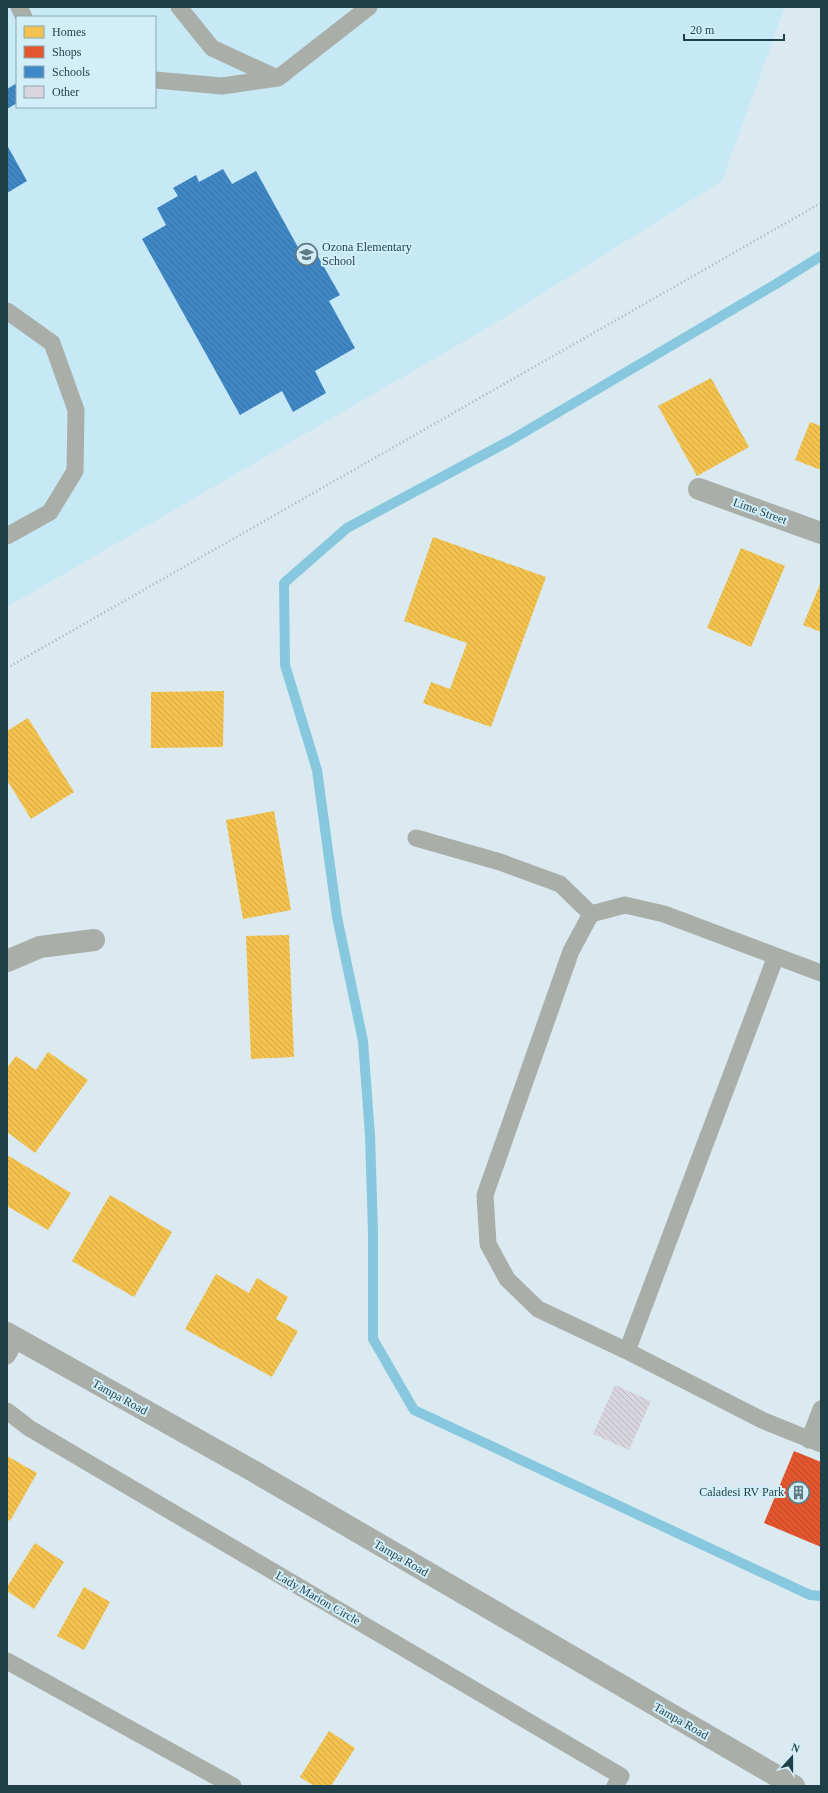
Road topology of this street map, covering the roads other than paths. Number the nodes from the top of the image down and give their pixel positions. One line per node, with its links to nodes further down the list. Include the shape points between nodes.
1 (19, 7): 4 (lane)
2 (179, 7): 5 (lane, via 212,48)
3 (369, 7): 5 (lane)
4 (24, 16)
5 (278, 78): 6 (lane, via 222,86)
6 (156, 80)
7 (7, 311): 10 (lane, via 52,343 76,410 75,471 50,512)
8 (699, 489): 9 (street, Lime Street)
9 (821, 533)
10 (7, 536)
11 (416, 838): 12 (lane, via 500,862 560,884)
12 (591, 914): 14 (lane, via 625,905 664,914); 18 (lane, via 571,951 485,1195 488,1244 507,1279 538,1309)
13 (94, 940): 15 (street, via 40,947)
14 (776, 956): 16 (lane); 18 (lane)
15 (7, 961)
16 (821, 973)
17 (10, 1342): 25 (street, Tampa Road, via 255,1472)
18 (627, 1351): 21 (lane, via 762,1420)
19 (821, 1409): 21 (lane)
20 (7, 1411): 24 (lane, Lady Marion Circle, via 29,1428 621,1776)
21 (815, 1442)
22 (7, 1661): 23 (lane)
23 (233, 1786)
24 (616, 1786)
25 (794, 1786)

